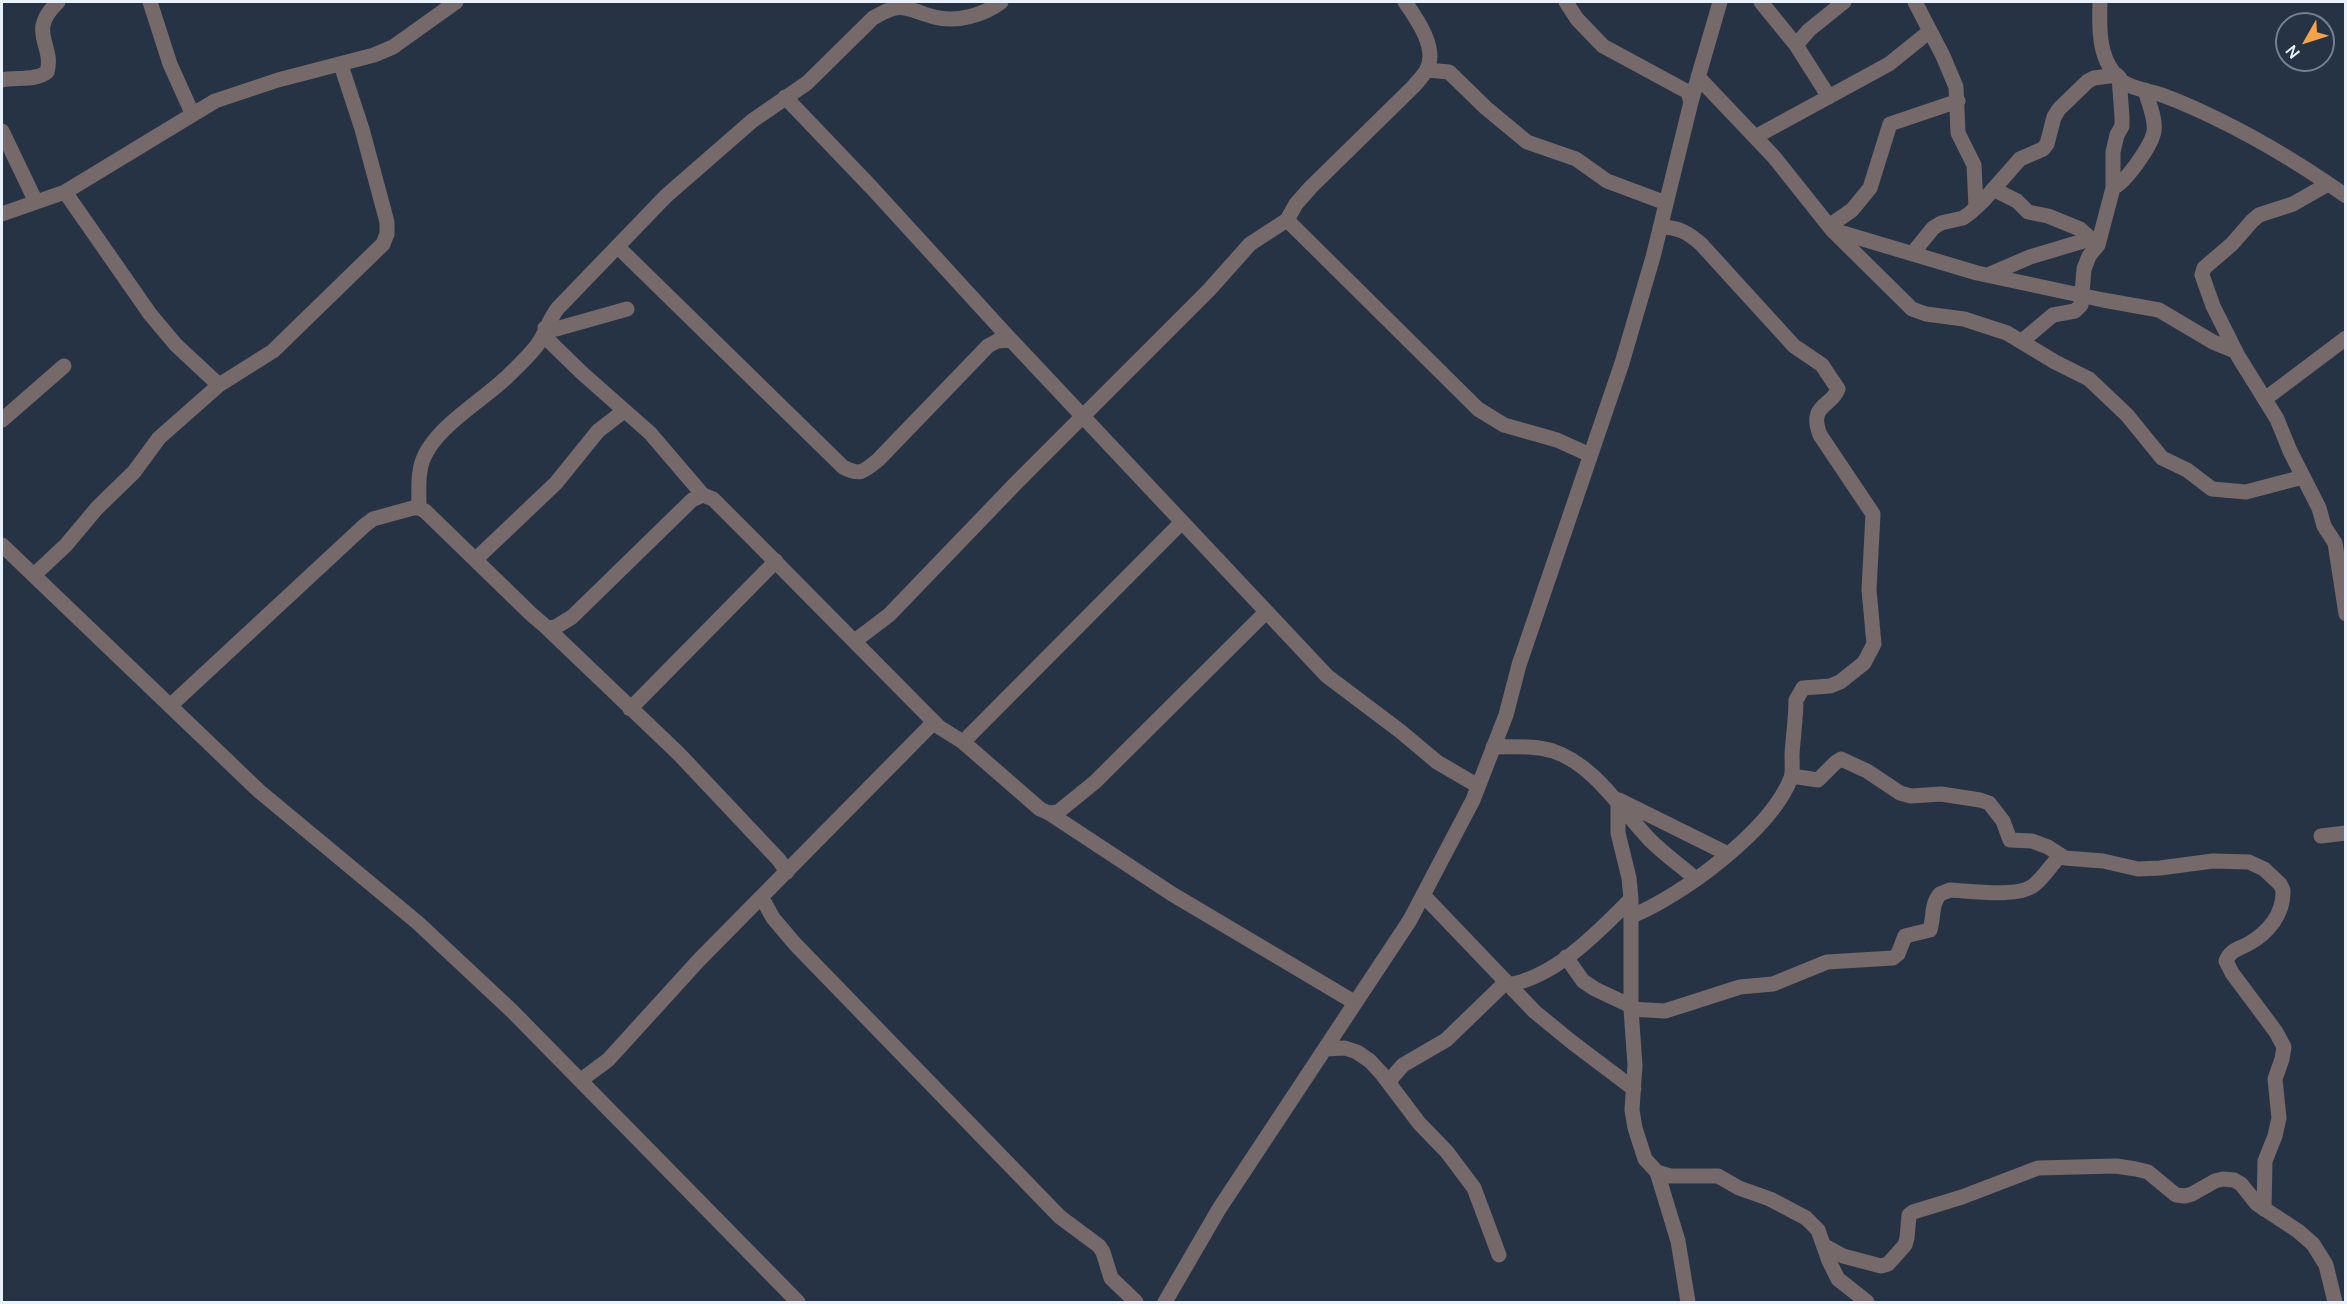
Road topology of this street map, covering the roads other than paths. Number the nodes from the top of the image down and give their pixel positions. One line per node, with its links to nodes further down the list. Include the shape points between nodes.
1 (58, 2): 20 (street, via 47,14 42,33 47,72 34,78)
2 (150, 2): 26 (street, via 170,64)
3 (456, 2): 16 (street, via 393,47)
4 (1001, 2): 22 (street, via 984,13 961,17 938,18 909,7 884,10 807,82)
5 (1405, 2): 17 (street, via 1430,50)
6 (1566, 2): 25 (street, via 1604,46 1688,92)
7 (1720, 2): 19 (street)
8 (1761, 2): 15 (street)
9 (1844, 2): 15 (street)
10 (1915, 2): 13 (street)
11 (1929, 2): 13 (street)
12 (2100, 2): 18 (street, via 2102,50)
13 (1923, 16): 14 (street)
14 (1930, 31): 23 (street, via 1889,64); 24 (street, via 1951,73)
15 (1796, 45): 23 (street)
16 (340, 65): 26 (street, via 234,93); 53 (street, via 362,129 387,234 367,260 291,335)
17 (1427, 70): 35 (street, via 1449,72 1527,142 1576,159 1607,182); 38 (street, via 1311,187)
18 (2118, 76): 21 (street); 30 (street, via 2122,126 2113,152); 31 (street, via 2088,81 2059,109 2043,149 2020,159)
19 (1698, 77): 25 (street); 28 (street)
20 (2, 80)
21 (2145, 90): 29 (street, via 2221,121); 30 (street, via 2153,135 2130,172)
22 (785, 97): 42 (street, via 673,189); 49 (street)
23 (1829, 98): 28 (street)
24 (1958, 101): 36 (street, via 1958,133 1974,165); 40 (street, via 1890,124 1869,188)
25 (1691, 102): 35 (street)
26 (192, 113): 32 (street)
27 (2, 130): 34 (street)
28 (1755, 137): 40 (street)
29 (2328, 184): 33 (street); 51 (street, via 2293,204 2259,215 2204,268 2202,275 2213,306)
30 (2113, 188): 41 (street)
31 (1993, 189): 36 (street); 41 (street, via 2017,201 2028,212 2080,229)
32 (65, 192): 34 (street); 53 (street, via 150,314)
33 (2346, 196)
34 (36, 202): 37 (street)
35 (1666, 203): 39 (street)
36 (1976, 207): 43 (street, via 1963,218 1933,228)
37 (2, 214)
38 (1287, 220): 56 (street, via 1250,244); 58 (street, via 1478,409 1504,425 1557,440)
39 (1660, 227): 58 (street, via 1622,363); 76 (street, via 1676,227 1688,233 1794,346 1822,365 1833,378 1838,392 1820,410 1817,427 1873,514 1869,590 1874,644 1864,663 1840,682 1803,688 1798,693)
40 (1831, 228): 43 (street); 50 (street, via 1912,309 1978,323)
41 (2094, 242): 44 (street, via 2030,257); 45 (street, via 2084,269)
42 (618, 247): 47 (street, via 558,308); 49 (street, via 853,473 863,472 878,460 988,346)
43 (1912, 254): 44 (street)
44 (1988, 275): 45 (street)
45 (2081, 296): 50 (street, via 2079,309 2053,315); 51 (street, via 2159,310)
46 (627, 309): 47 (street)
47 (544, 331): 55 (street); 61 (street, via 538,344 508,377 435,440 420,469)
48 (2346, 338): 54 (street)
49 (1011, 340): 56 (street)
50 (2022, 342): 59 (street, via 2089,378 2127,415 2162,458 2212,489 2246,492)
51 (2235, 351): 54 (street)
52 (64, 366): 57 (street)
53 (219, 385): 66 (street, via 159,438 134,472)
54 (2265, 399): 59 (street)
55 (624, 411): 60 (street, via 650,433); 64 (street, via 598,430 556,483)
56 (1082, 418): 62 (street); 70 (street, via 889,615)
57 (2, 420)
58 (1590, 455): 75 (street)
59 (2303, 477): 68 (street, via 2335,543)
60 (703, 495): 65 (street); 69 (street, via 693,500 573,617 554,628)
61 (419, 507): 64 (street); 71 (street, via 381,516 365,525)
62 (1181, 523): 67 (street); 74 (street)
63 (2, 545): 66 (street)
64 (476, 559): 69 (street)
65 (776, 561): 70 (street); 72 (street)
66 (34, 575): 71 (street)
67 (1266, 612): 77 (street, via 1339,687 1437,762); 79 (street, via 1095,782 1058,812)
68 (2346, 614)
69 (545, 626): 72 (street)
70 (856, 640): 73 (street)
71 (171, 705): 95 (street, via 259,791 418,923)
72 (630, 709): 84 (street, via 695,770)
73 (934, 722): 74 (street); 84 (street)
74 (963, 742): 79 (street)
75 (1493, 747): 77 (street); 78 (street, via 1529,747 1562,755)
76 (1792, 777): 82 (street, via 1761,824); 83 (street, via 1818,780 1841,759 1868,771 1900,794 1941,794 1989,803 1998,812 2010,840 2032,841)
77 (1478, 786): 86 (street)
78 (1616, 800): 82 (street); 85 (street, via 1651,841); 88 (street)
79 (1049, 813): 92 (street, via 1172,894)
80 (2346, 833): 81 (street)
81 (2321, 836)
82 (1728, 854): 85 (street)
83 (2060, 856): 93 (street, via 2025,890 1950,890 1940,894 1935,899 1930,930 1905,936 1893,958 1827,962 1773,984 1740,987 1665,1011); 99 (street, via 2150,869 2213,861 2249,862 2280,884 2283,896 2276,920 2259,937 2232,951 2226,961 2284,1047 2275,1079 2279,1118 2265,1161)
84 (787, 872): 87 (street)
85 (1696, 879): 89 (street)
86 (1423, 895): 91 (street); 92 (street)
87 (762, 898): 95 (street, via 608,1060); 103 (street, via 795,944 1060,1217 1099,1246 1111,1278)
88 (1631, 899): 89 (street); 90 (street)
89 (1632, 916): 93 (street)
90 (1566, 957): 91 (street, via 1531,978); 93 (street, via 1583,981)
91 (1507, 984): 96 (street, via 1446,1040 1403,1065); 97 (street, via 1535,1012)
92 (1354, 1002): 94 (street)
93 (1631, 1008): 97 (street)
94 (1325, 1049): 96 (street, via 1357,1052); 104 (street, via 1219,1209)
95 (581, 1080): 102 (street)
96 (1388, 1082): 101 (street, via 1473,1188)
97 (1634, 1089): 98 (street, via 1635,1128 1645,1158)
98 (1657, 1172): 100 (street, via 1677,1177 1718,1176 1806,1218 1818,1230); 105 (street, via 1678,1240)
99 (2264, 1209): 100 (street, via 2234,1180 2215,1181 2185,1196 2136,1168 2038,1168 1913,1212 1909,1215 1905,1245 1888,1264 1881,1266 1843,1256); 107 (street, via 2313,1244 2326,1265)
100 (1825, 1246): 106 (street, via 1838,1279)
101 (1499, 1255)
102 (798, 1302)
103 (1136, 1302)
104 (1165, 1302)
105 (1688, 1302)
106 (1867, 1302)
107 (2335, 1302)

